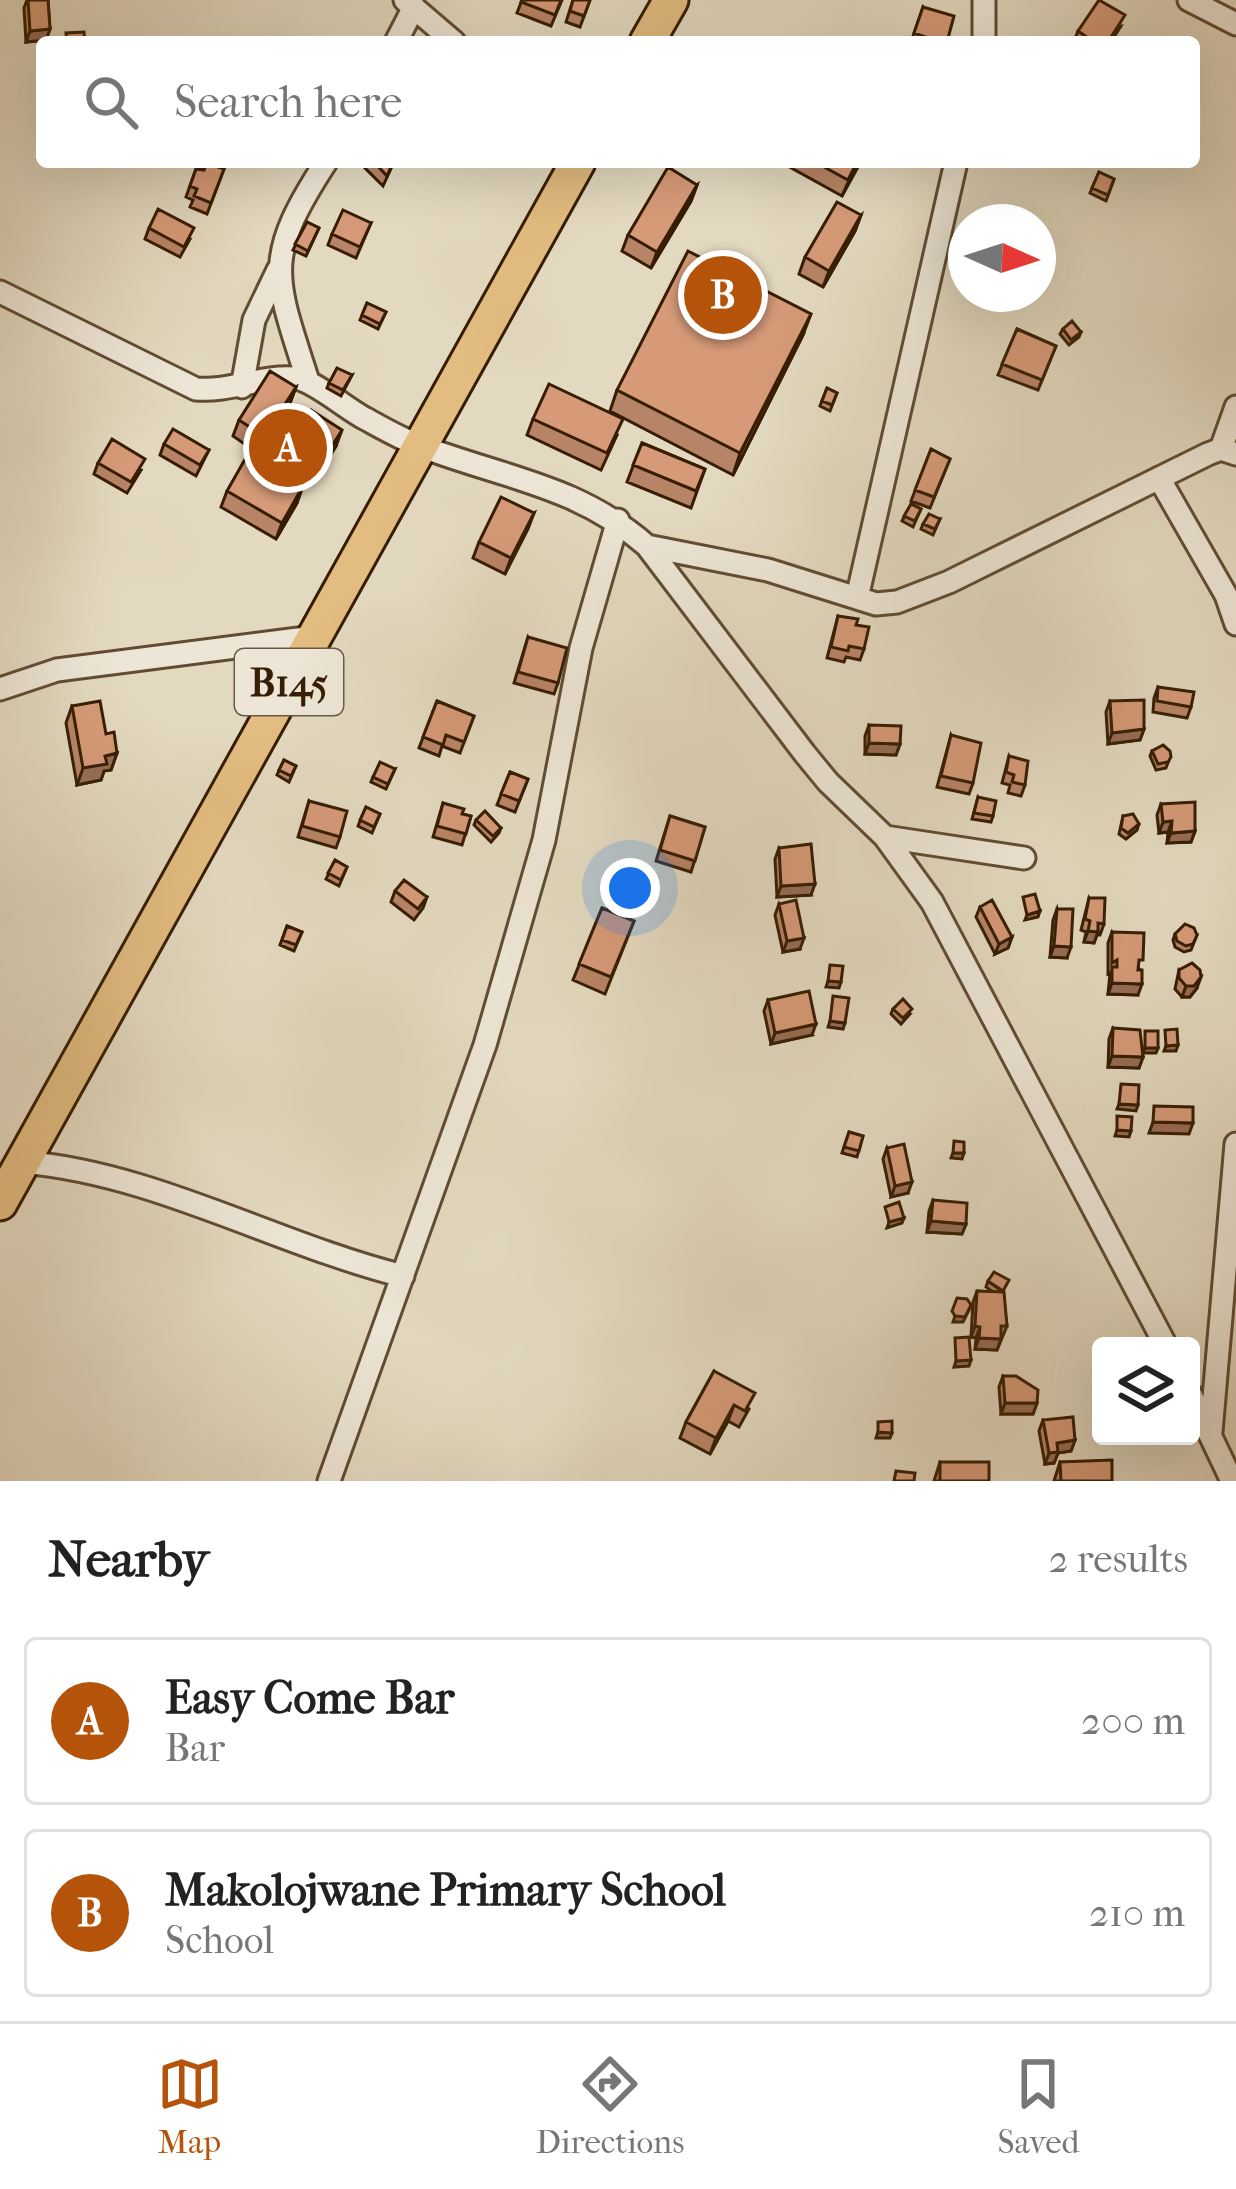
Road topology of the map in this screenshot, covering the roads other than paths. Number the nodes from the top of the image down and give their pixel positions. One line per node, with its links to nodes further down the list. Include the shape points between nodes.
1 (670, 0): 8 (main road)
2 (984, 0): 9 (street)
3 (1190, 0): 5 (street)
4 (409, 3): 6 (street); 7 (street)
5 (1236, 24)
6 (398, 36)
7 (447, 36)
8 (650, 36)
9 (984, 36)
10 (322, 168): 13 (street, via 296,210)
11 (575, 168): 18 (main road, B145)
12 (955, 168): 23 (street)
13 (278, 270): 15 (street); 16 (street, via 254,320)
14 (0, 292): 16 (street, via 196,388)
15 (308, 381): 16 (street); 18 (street)
16 (242, 387)
17 (1236, 407): 19 (street)
18 (420, 446): 21 (street, via 569,494); 25 (main road, B145)
19 (1229, 452): 20 (street)
20 (1159, 478): 23 (street, via 949,583 897,602); 24 (street)
21 (618, 520): 22 (street); 32 (street, via 581,648 544,840 485,1045)
22 (647, 546): 23 (street); 27 (street, via 828,782)
23 (857, 598)
24 (1236, 624)
25 (314, 637): 26 (street, via 57,670); 30 (main road, B145)
26 (0, 689)
27 (885, 837): 28 (street); 33 (street, via 965,960)
28 (1024, 858)
29 (1236, 1144): 35 (street)
30 (22, 1162): 31 (main road, B145); 32 (street, via 146,1185)
31 (0, 1203)
32 (403, 1276): 36 (street)
33 (1161, 1337)
34 (1200, 1411): 35 (street)
35 (1211, 1432): 37 (street)
36 (329, 1481)
37 (1232, 1481)

